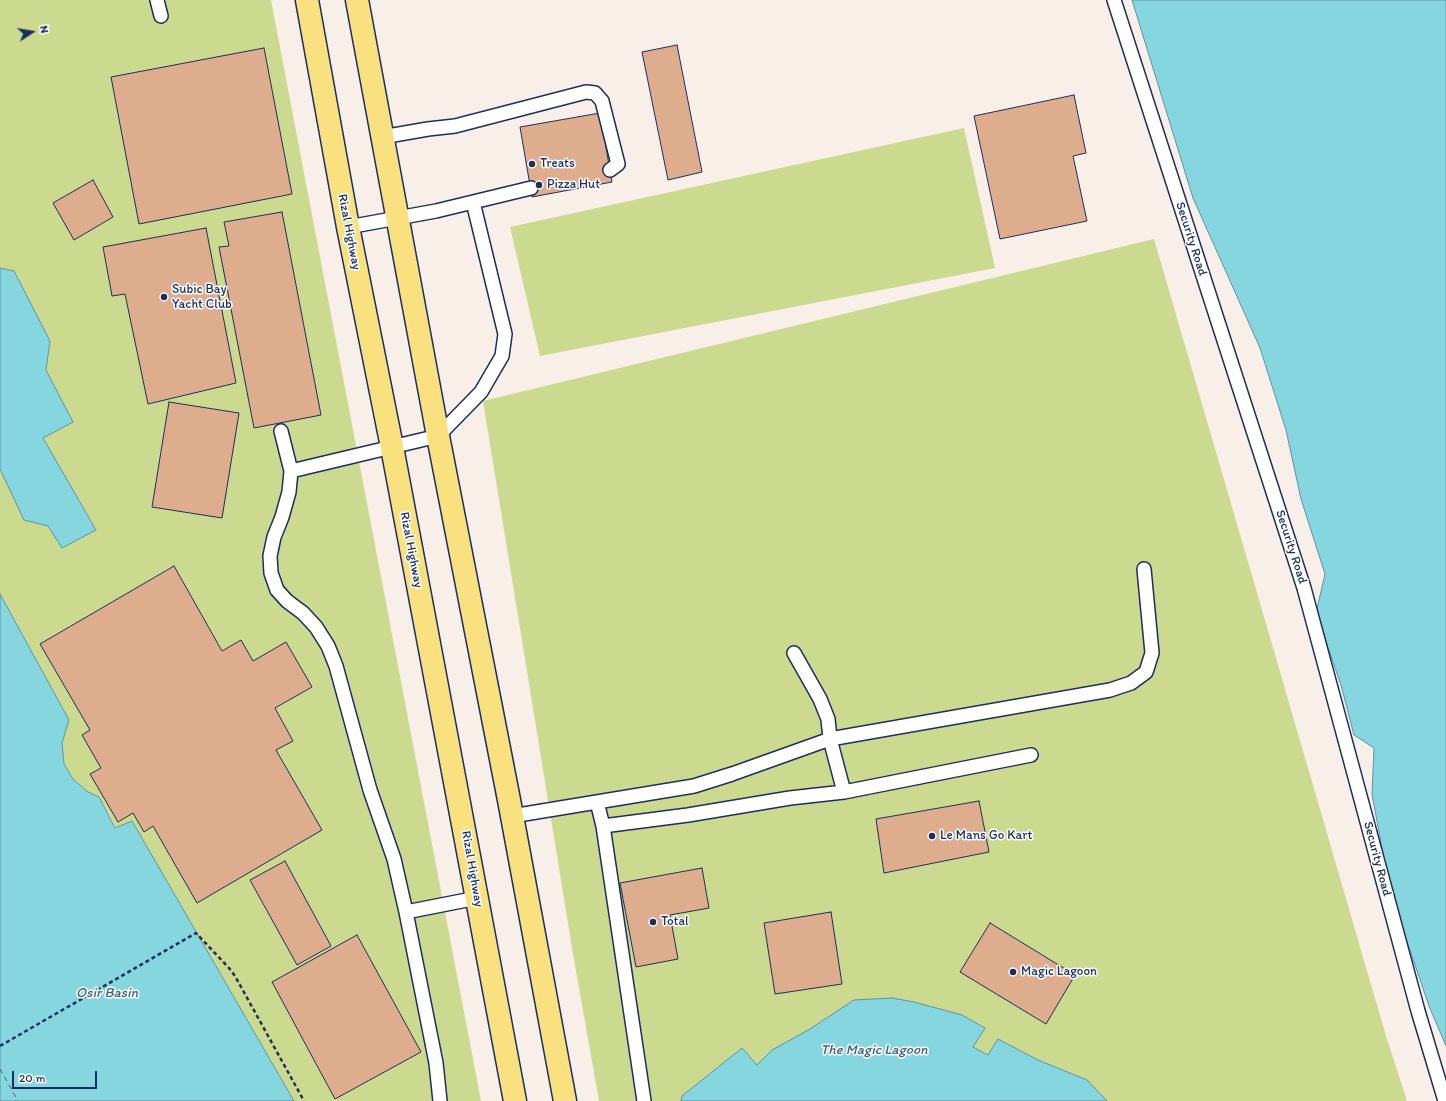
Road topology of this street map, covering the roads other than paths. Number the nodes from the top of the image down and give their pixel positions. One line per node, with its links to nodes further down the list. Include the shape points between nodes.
1 (157, 0): 5 (lane)
2 (307, 0): 11 (main road, Rizal Highway)
3 (357, 0): 6 (main road)
4 (1114, 0): 30 (lane, Security Road, via 1304,588 1418,1011)
5 (161, 16)
6 (382, 137): 7 (lane, via 455,126 586,92 595,93 602,101 618,164); 10 (main road)
7 (610, 170)
8 (531, 188): 9 (lane)
9 (473, 202): 10 (lane); 13 (lane, via 505,334 502,356 481,392)
10 (398, 217): 11 (lane); 13 (main road)
11 (348, 227): 14 (main road, Rizal Highway)
12 (281, 431): 15 (lane)
13 (438, 436): 14 (lane); 22 (main road)
14 (392, 447): 15 (lane); 24 (main road, Rizal Highway)
15 (291, 471): 25 (lane, via 289,492 270,556 271,573 277,590 316,627 328,646 336,666 370,790 394,859)
16 (1144, 569): 18 (lane, via 1152,653 1146,672 1131,682 1110,690)
17 (794, 653): 18 (lane, via 820,699 828,719)
18 (830, 739): 20 (lane); 21 (lane, via 694,786)
19 (1031, 756): 20 (lane)
20 (844, 792): 23 (lane)
21 (597, 802): 22 (lane); 23 (lane)
22 (512, 816): 28 (main road)
23 (603, 826): 29 (lane)
24 (477, 898): 25 (lane); 27 (main road, Rizal Highway)
25 (406, 912): 26 (lane, via 436,1063)
26 (440, 1101)
27 (514, 1101)
28 (565, 1101)
29 (644, 1101)
30 (1445, 1101)

